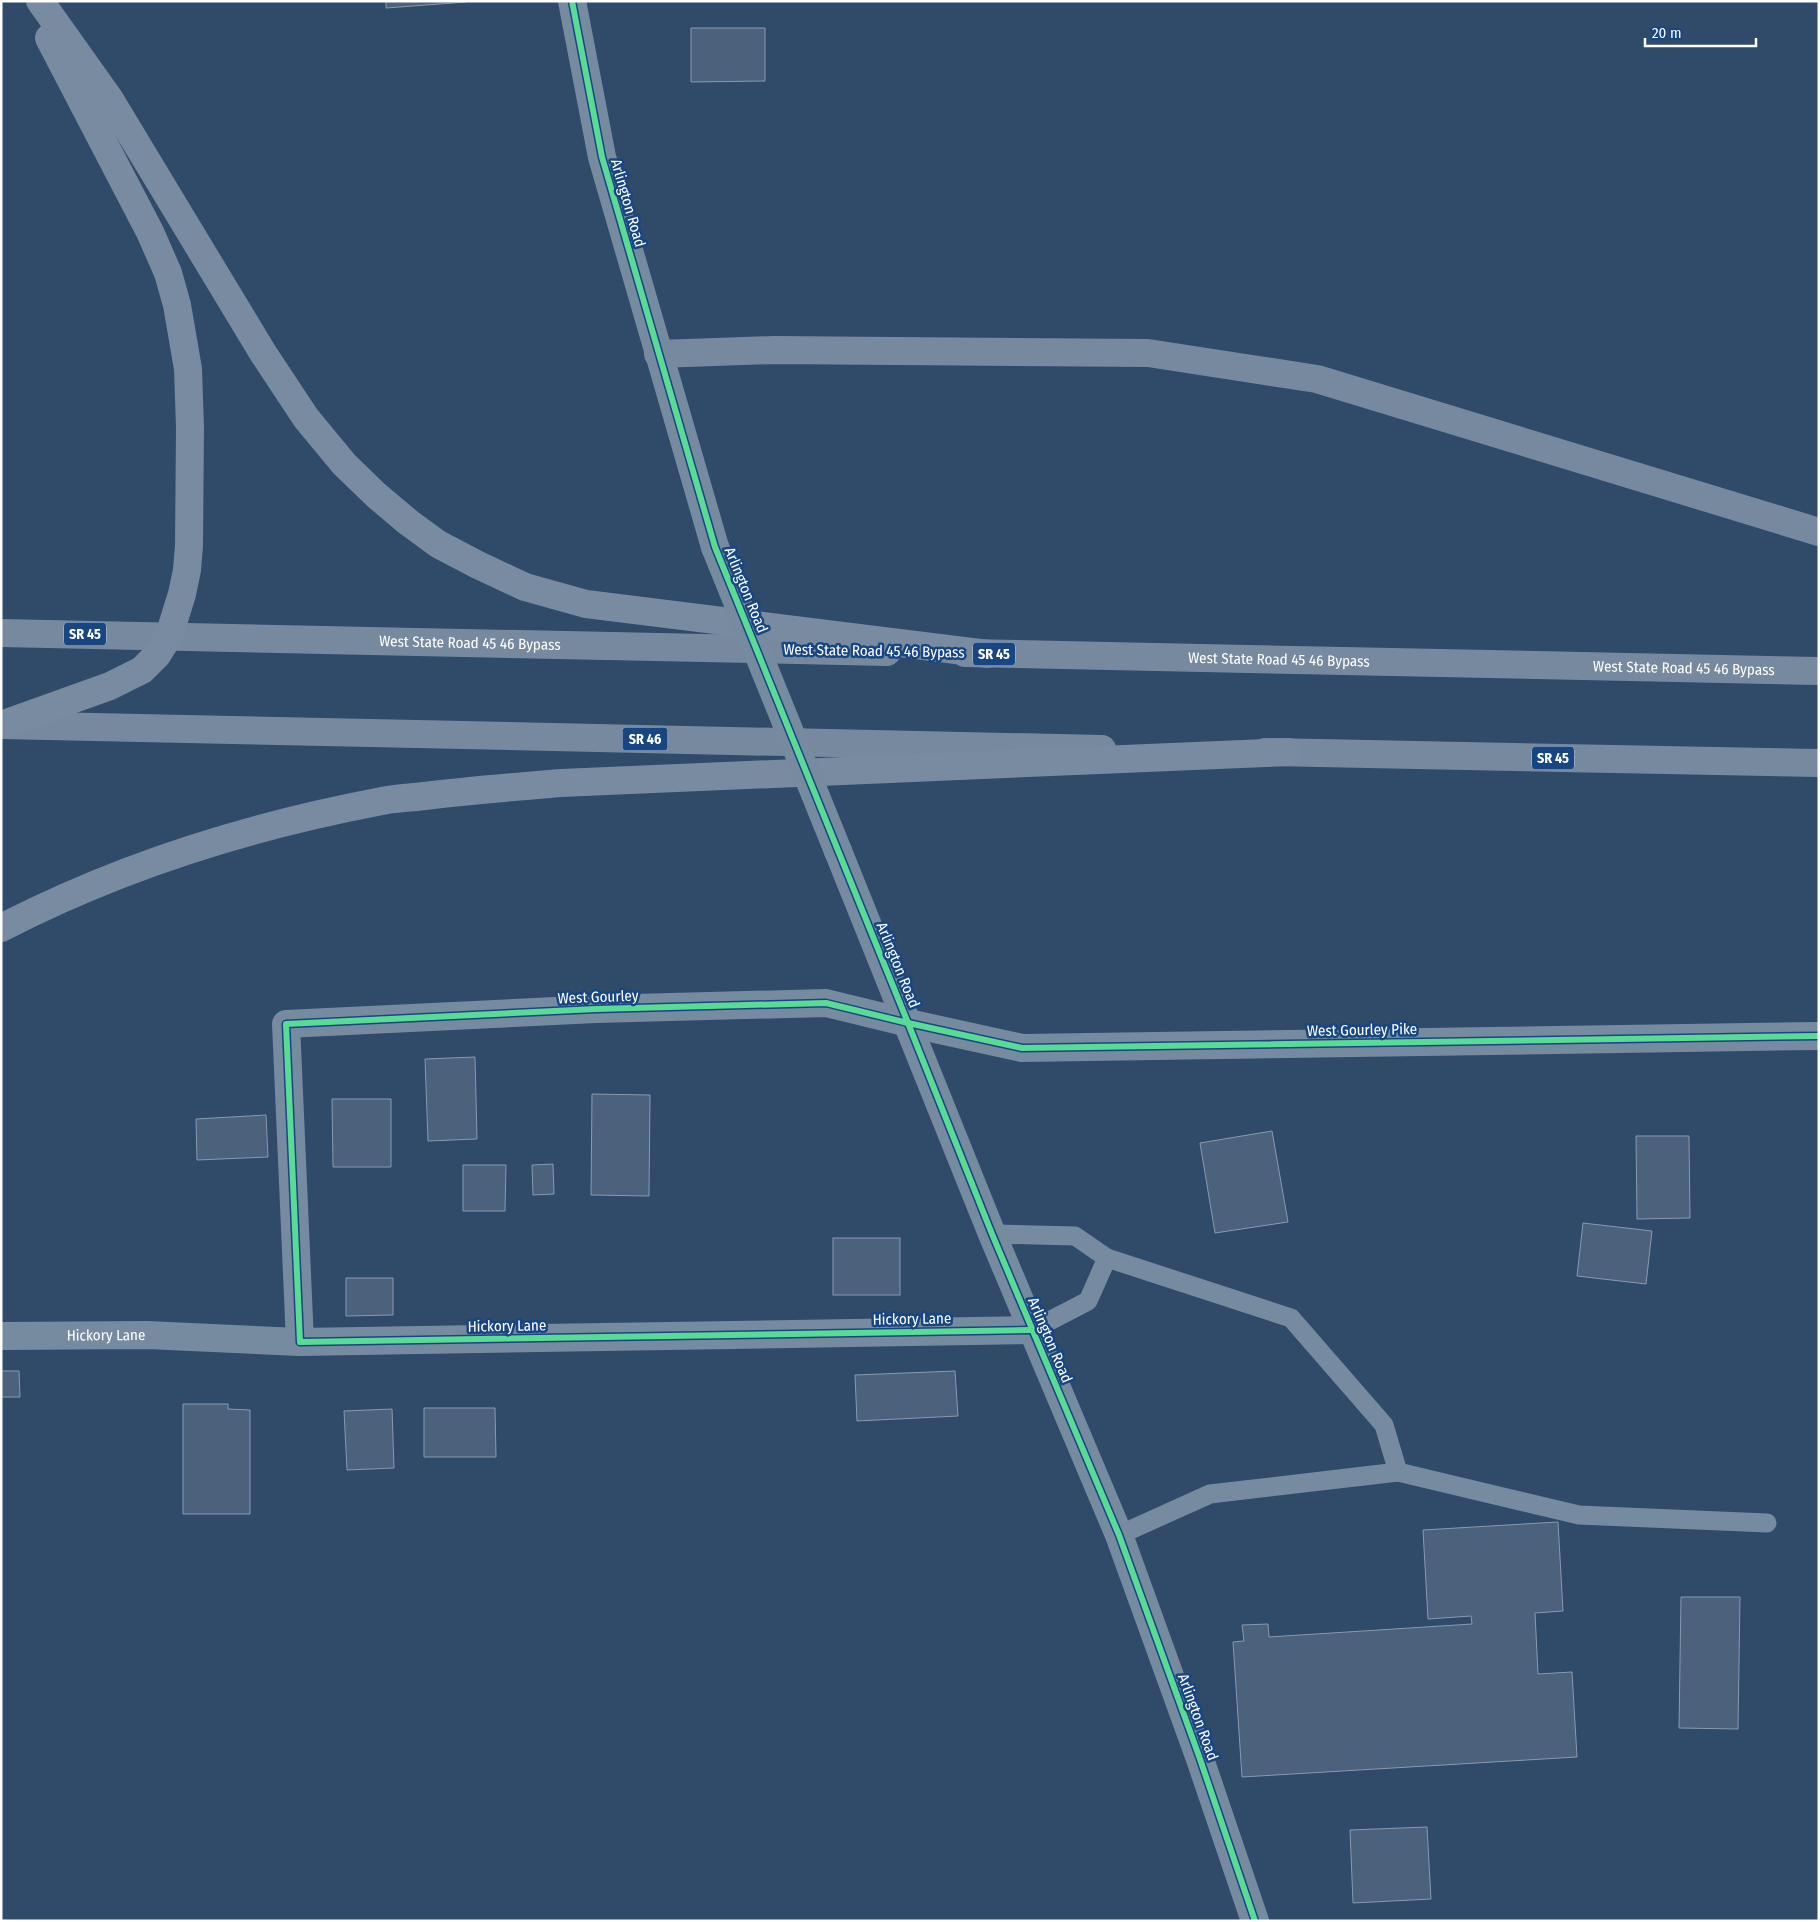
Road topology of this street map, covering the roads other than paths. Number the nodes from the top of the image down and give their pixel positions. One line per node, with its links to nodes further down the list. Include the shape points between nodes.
1 (30, 1): 7 (highway, via 150,232 177,304 188,369 188,546 182,594)
2 (40, 1): 8 (highway, via 109,98 263,353 306,418 344,464 376,495 438,544 525,587 586,604)
3 (572, 1): 4 (street, Arlington Road, via 602,157)
4 (658, 354): 5 (highway, via 774,350 1148,353 1317,379); 14 (street, Arlington Road, bridge, via 715,547)
5 (1819, 532)
6 (1, 632): 7 (highway, SR 45)
7 (169, 636): 8 (highway, West State Road 45 46 Bypass / SR 45); 10 (highway, via 142,670 110,686)
8 (988, 654): 9 (highway, West State Road 45 46 Bypass / SR 45)
9 (1819, 671)
10 (1, 725): 11 (highway, SR 46)
11 (1288, 752): 12 (highway, SR 45); 13 (highway, SR 45, via 561,783 378,801 209,842 123,873)
12 (1819, 763)
13 (1, 928)
14 (908, 1023): 15 (street, West Gourley Pike, via 1022,1048); 16 (street, Arlington Road); 20 (street, West Gourley, via 826,1003 596,1009 286,1024)
15 (1819, 1036)
16 (992, 1234): 17 (lane, via 1074,1236); 18 (street, Arlington Road)
17 (1107, 1258): 18 (lane, via 1088,1301); 21 (lane, via 1291,1318 1384,1425)
18 (1032, 1330): 20 (street, Hickory Lane); 23 (street, Arlington Road)
19 (1, 1336): 20 (street, Hickory Lane, via 147,1334)
20 (300, 1342)
21 (1398, 1472): 22 (lane, via 1579,1515); 23 (lane, via 1210,1494)
22 (1767, 1523)
23 (1119, 1535): 24 (street, Arlington Road)
24 (1255, 1921)

